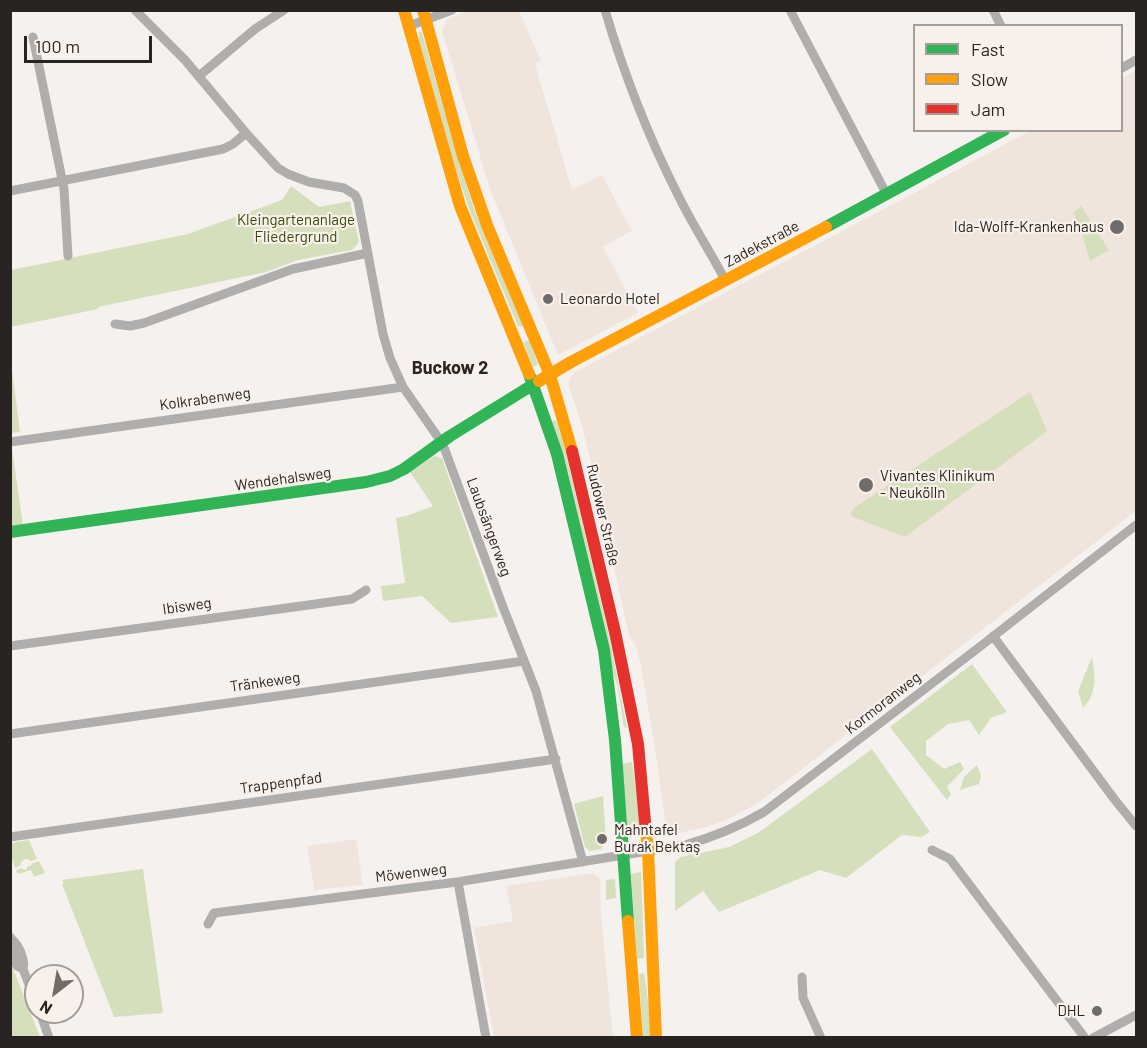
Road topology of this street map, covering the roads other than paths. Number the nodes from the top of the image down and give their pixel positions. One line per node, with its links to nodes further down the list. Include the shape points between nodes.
1 (135, 10): 14 (street)
2 (284, 10): 14 (street)
3 (404, 10): 10 (main road, Rudower Straße)
4 (452, 10): 8 (street)
5 (605, 10): 22 (street, via 654,143 678,196)
6 (790, 10): 19 (street)
7 (993, 10): 9 (street)
8 (425, 16): 10 (street); 24 (main road, Rudower Straße, via 463,156 487,225)
9 (1000, 24)
10 (409, 26): 25 (main road, Rudower Straße, via 460,206)
11 (33, 37): 17 (street)
12 (1137, 60): 13 (street)
13 (1123, 67)
14 (199, 76): 16 (street)
15 (1000, 132): 19 (main road, Zadekstraße)
16 (246, 133): 17 (street, via 223,149); 20 (street, Laubsängerweg, via 278,168 298,179 344,188 355,195)
17 (62, 181): 18 (street); 21 (street)
18 (10, 191)
19 (887, 195): 22 (main road, Zadekstraße)
20 (368, 253): 23 (street, via 293,269 144,323); 26 (street, Laubsängerweg, via 383,334)
21 (68, 256)
22 (725, 280): 24 (main road, Zadekstraße)
23 (115, 324)
24 (550, 375): 25 (main road, Zadekstraße); 39 (main road, Rudower Straße, via 572,449 615,632 638,744)
25 (533, 385): 28 (main road, Wendehalsweg); 41 (main road, Rudower Straße, via 556,454 604,650)
26 (403, 387): 27 (street, Kolkrabenweg); 28 (street, Laubsängerweg)
27 (10, 442)
28 (442, 442): 30 (main road, Wendehalsweg, via 404,469 378,480); 34 (street, Laubsängerweg)
29 (1137, 525): 32 (street, Kormoranweg)
30 (10, 532)
31 (366, 590): 33 (street, Ibisweg, via 352,599)
32 (993, 636): 37 (street); 39 (street, Kormoranweg, via 764,812 714,837)
33 (10, 646)
34 (524, 661): 35 (street, Tränkeweg); 36 (street, Laubsängerweg)
35 (10, 734)
36 (556, 759): 38 (street, Trappenpfad); 42 (street, Laubsängerweg)
37 (1137, 826)
38 (10, 837)
39 (648, 850): 41 (street, Kormoranweg); 51 (main road, Rudower Straße)
40 (932, 850): 53 (street, via 950,859)
41 (623, 855): 42 (street, Möwenweg); 50 (main road, Rudower Straße)
42 (584, 862): 43 (street, Möwenweg)
43 (458, 882): 44 (street, Möwenweg, via 214,913); 49 (street)
44 (208, 924)
45 (11, 943): 46 (street, via 17,966)
46 (24, 972)
47 (802, 977): 52 (street, via 803,998)
48 (1137, 1015): 54 (street)
49 (486, 1038)
50 (637, 1038)
51 (656, 1038)
52 (821, 1038)
53 (1085, 1038)
54 (1093, 1038)

